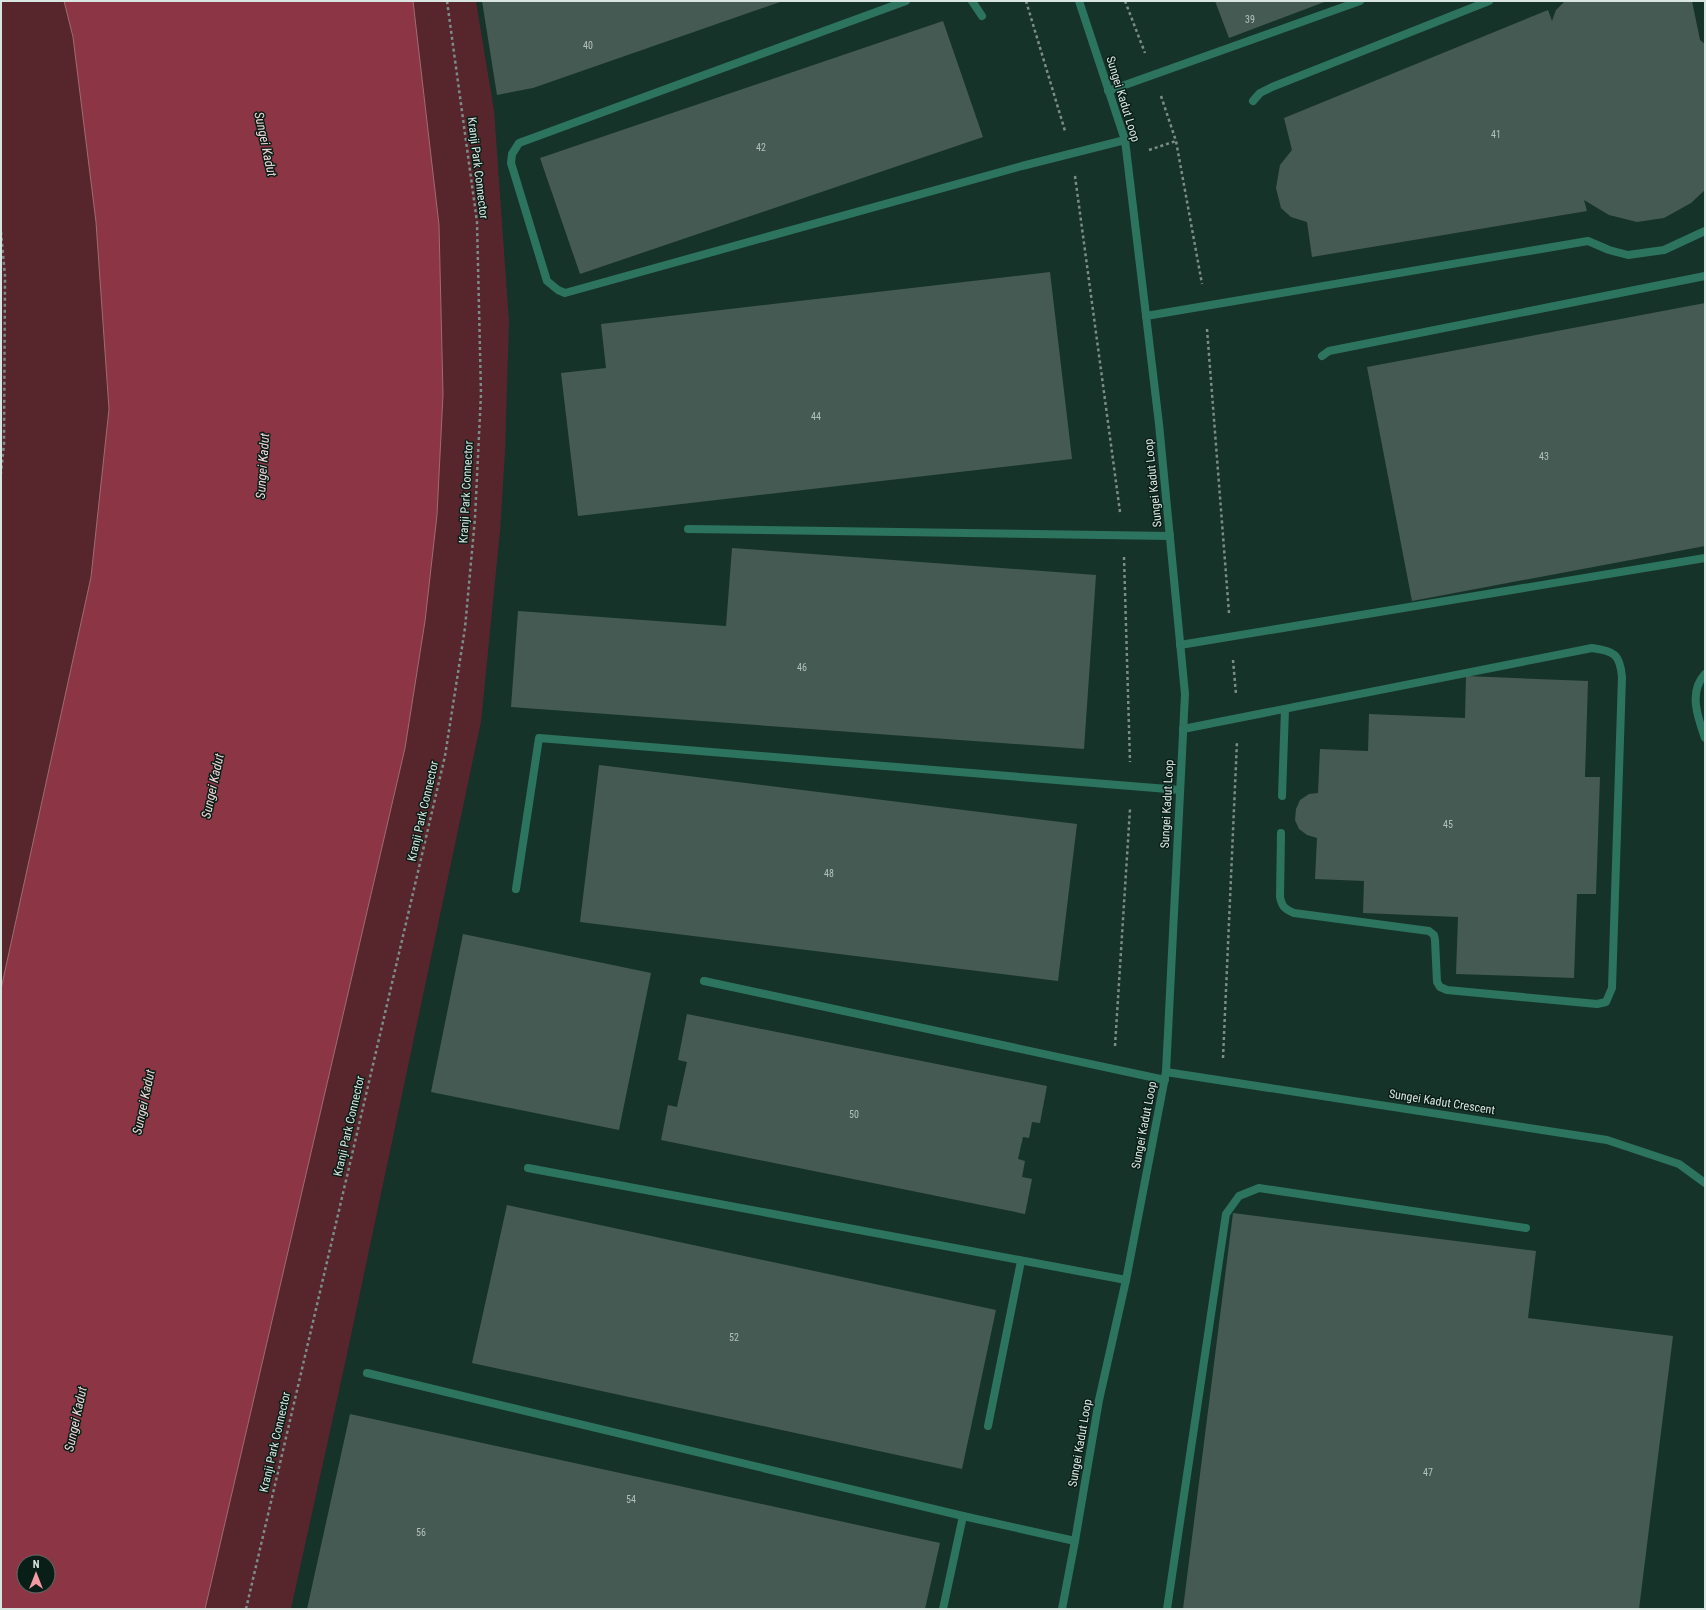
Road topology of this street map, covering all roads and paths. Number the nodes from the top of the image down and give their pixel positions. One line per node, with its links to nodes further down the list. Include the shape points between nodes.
1 (447, 1): 46 (path, Kranji Park Connector, via 477,222 481,394 475,518 465,628 445,756)
2 (906, 1): 12 (street, via 520,143 512,154 511,163 547,281 565,293 1022,166)
3 (972, 1): 8 (street)
4 (1079, 1): 10 (street, Sungei Kadut Loop)
5 (1125, 1): 9 (path)
6 (1360, 1): 9 (street)
7 (1489, 1): 11 (street, via 1272,87 1260,93)
8 (982, 16)
9 (1154, 75): 10 (street); 16 (path, via 1176,142)
10 (1108, 91): 12 (street, Sungei Kadut Loop)
11 (1253, 101)
12 (1125, 140): 17 (street, Sungei Kadut Loop)
13 (1705, 231): 16 (street, via 1664,250 1628,255 1588,241)
14 (1, 232): 19 (path, via 5,284 4,444)
15 (1705, 276): 18 (street, via 1343,348 1329,351)
16 (1206, 306): 17 (street); 23 (path)
17 (1146, 316): 21 (street, Sungei Kadut Loop)
18 (1322, 356)
19 (1, 473)
20 (688, 529): 21 (street)
21 (1170, 536): 24 (street, Sungei Kadut Loop)
22 (1705, 558): 23 (street)
23 (1231, 636): 24 (street); 27 (path)
24 (1180, 645): 28 (street, Sungei Kadut Loop, via 1185,694)
25 (1705, 674): 29 (street, via 1699,681 1696,694 1697,715)
26 (1285, 708): 27 (street); 31 (street); 32 (street, via 1592,648 1616,655 1622,677 1610,995 1606,1002 1597,1004 1447,990 1440,987 1437,978 1435,940 1429,931 1285,910 1280,897)
27 (1238, 717): 28 (street); 36 (path)
28 (1183, 729): 30 (street, Sungei Kadut Loop)
29 (1705, 738)
30 (1180, 790): 33 (street, via 539,738); 35 (street, Sungei Kadut Loop)
31 (1282, 796)
32 (1281, 833)
33 (516, 889)
34 (704, 980): 35 (street, Sungei Kadut Crescent)
35 (1165, 1076): 36 (street, Sungei Kadut Crescent); 41 (street, Sungei Kadut Loop)
36 (1222, 1080): 38 (street, Sungei Kadut Crescent, via 1607,1140 1679,1164)
37 (528, 1168): 40 (street)
38 (1705, 1183)
39 (1526, 1228): 49 (street, via 1259,1188 1239,1196 1226,1214)
40 (1021, 1261): 41 (street); 43 (street)
41 (1126, 1280): 45 (street, Sungei Kadut Loop, via 1099,1400)
42 (366, 1373): 44 (street)
43 (988, 1426)
44 (963, 1516): 45 (street); 47 (street)
45 (1075, 1541): 48 (street, Sungei Kadut Loop)
46 (246, 1609)
47 (943, 1609)
48 (1062, 1609)
49 (1167, 1609)

